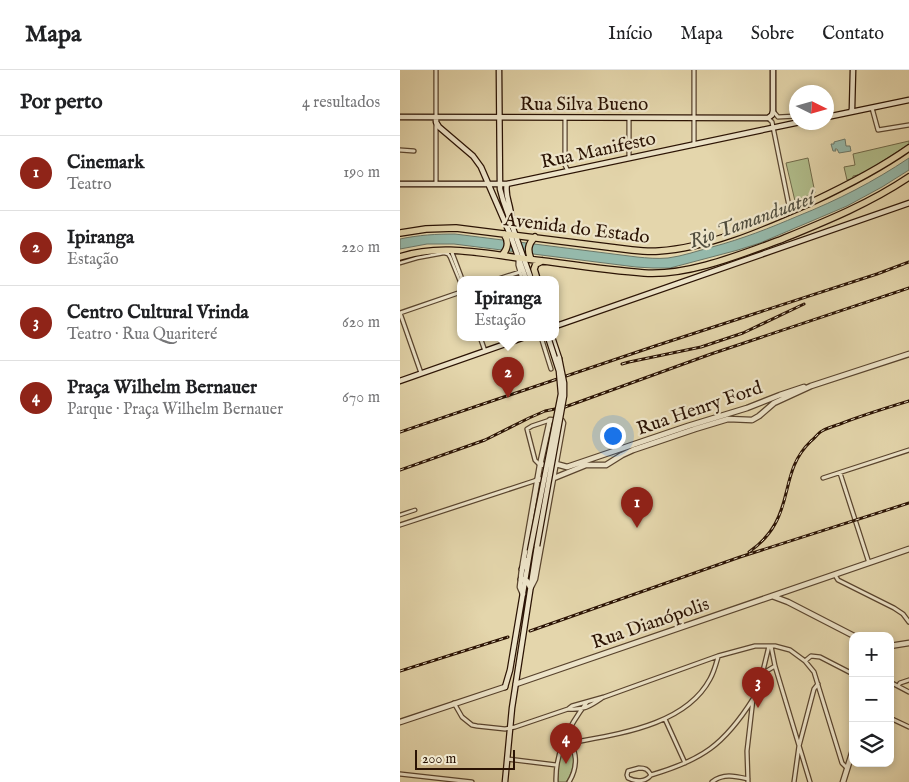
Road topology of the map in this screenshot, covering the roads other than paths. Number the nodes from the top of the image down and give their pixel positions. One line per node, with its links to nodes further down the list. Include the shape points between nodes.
1 (436, 70): 19 (street)
2 (499, 70): 14 (main road)
3 (694, 70): 17 (street)
4 (773, 70): 9 (main road)
5 (853, 70): 8 (main road)
6 (909, 100): 7 (main road)
7 (872, 108): 8 (main road); 21 (street, via 878,130)
8 (851, 110): 10 (main road)
9 (773, 111): 11 (street, via 776,116); 18 (main road)
10 (834, 115)
11 (789, 116)
12 (400, 117): 19 (main road, Rua Silva Bueno)
13 (445, 118): 14 (main road, Rua Silva Bueno); 19 (main road, Rua Silva Bueno); 23 (main road, via 441,122)
14 (500, 118): 15 (main road, Rua Silva Bueno); 34 (main road)
15 (565, 118): 16 (main road, Rua Silva Bueno); 29 (street, via 565,165)
16 (629, 118): 17 (main road, Rua Silva Bueno); 28 (street)
17 (694, 118): 18 (main road, Rua Silva Bueno); 24 (street)
18 (768, 118): 22 (street)
19 (436, 120): 23 (main road); 32 (street)
20 (789, 124): 22 (main road, Rua Manifesto)
21 (909, 125)
22 (773, 128): 24 (main road, Rua Manifesto); 37 (street)
23 (444, 131): 33 (main road, via 476,158)
24 (694, 145): 28 (main road, Rua Manifesto)
25 (909, 148): 37 (highway, Avenida do Estado, via 849,185)
26 (400, 150): 27 (street)
27 (414, 150)
28 (629, 158): 29 (main road, Rua Manifesto)
29 (568, 171): 35 (main road, Rua Manifesto)
30 (909, 177): 47 (highway, Avenida do Estado, via 858,207 828,220 742,254 688,270 646,273)
31 (400, 184): 32 (main road, Rua Manifesto)
32 (436, 184): 33 (main road, Rua Manifesto)
33 (488, 184): 34 (main road, Rua Manifesto); 40 (main road)
34 (500, 184): 35 (main road, Rua Manifesto); 38 (main road)
35 (507, 184): 38 (main road)
36 (909, 203): 59 (main road)
37 (790, 212): 41 (highway, Avenida do Estado, via 714,240 659,251 625,250)
38 (511, 222): 40 (main road)
39 (400, 233): 40 (highway, Avenida do Estado, via 448,228)
40 (510, 234): 41 (highway, Avenida do Estado); 43 (highway); 45 (main road)
41 (535, 238): 46 (highway, via 529,246)
42 (451, 250): 43 (highway, Avenida do Estado); 44 (highway, Avenida do Estado); 51 (street)
43 (502, 255): 45 (highway, Avenida do Estado)
44 (401, 256)
45 (521, 258): 46 (highway, Avenida do Estado); 49 (main road)
46 (533, 259): 47 (highway, Avenida do Estado); 49 (highway)
47 (543, 261): 56 (highway, via 534,267)
48 (400, 262): 50 (street, via 448,254)
49 (524, 272): 52 (street); 53 (street); 54 (main road); 55 (main road)
50 (457, 276)
51 (461, 276)
52 (509, 276)
53 (523, 276)
54 (525, 276)
55 (529, 276)
56 (536, 276)
57 (457, 293): 58 (street)
58 (400, 313): 68 (street)
59 (559, 325)
60 (481, 341): 65 (street)
61 (514, 341): 65 (main road)
62 (542, 341): 67 (street)
63 (549, 341): 87 (main road, bridge, via 559,371 560,394)
64 (553, 341): 92 (main road, bridge, via 562,370 564,396)
65 (485, 352): 68 (main road)
66 (909, 354): 70 (main road)
67 (551, 369)
68 (421, 373): 69 (main road)
69 (400, 381)
70 (811, 386): 71 (main road, Rua Henry Ford); 72 (main road, via 774,403)
71 (747, 408): 72 (main road, via 755,412); 75 (main road, Rua Henry Ford)
72 (754, 419): 78 (main road, via 732,418 714,422 633,450)
73 (550, 420): 76 (main road, via 563,423); 77 (main road); 77 (street, via 527,429 534,460)
74 (909, 450): 79 (street)
75 (604, 456): 76 (main road, Rua Henry Ford, via 570,466); 78 (main road, via 601,460)
76 (556, 464): 77 (main road, Rua Henry Ford); 80 (main road)
77 (540, 465): 82 (main road)
78 (606, 465): 80 (main road, via 586,465)
79 (840, 473): 81 (street); 88 (street)
80 (554, 478): 82 (main road); 92 (main road, via 535,579)
81 (823, 478)
82 (537, 480): 85 (street); 89 (main road)
83 (415, 510): 84 (street)
84 (400, 515)
85 (400, 526)
86 (909, 550): 88 (main road, Rua Dianópolis)
87 (530, 552): 89 (main road); 91 (main road)
88 (869, 563): 90 (main road, Rua Dianópolis)
89 (522, 569): 91 (main road)
90 (835, 575): 93 (main road, Rua Dianópolis); 96 (street, via 838,580 894,608)
91 (523, 579): 92 (main road, via 529,583); 98 (main road)
92 (530, 589): 99 (main road)
93 (788, 590): 94 (main road, Rua Dianópolis); 95 (main road)
94 (771, 596): 95 (main road); 113 (main road, Rua Dianópolis)
95 (788, 602): 97 (main road)
96 (909, 622)
97 (849, 633)
98 (515, 639): 99 (main road); 108 (main road)
99 (522, 642): 113 (main road)
100 (909, 643): 102 (main road)
101 (770, 646): 103 (street, via 755,646); 104 (street); 105 (street); 106 (street, via 790,650)
102 (894, 646)
103 (718, 656): 118 (street); 124 (street, via 710,680 692,701)
104 (773, 659): 105 (street); 107 (street)
105 (765, 661): 110 (street)
106 (805, 661): 109 (street, via 811,656 820,657); 112 (street)
107 (775, 666): 110 (street); 131 (street)
108 (510, 670): 113 (main road, via 510,680); 116 (main road)
109 (849, 672)
110 (761, 679): 119 (street)
111 (909, 680): 115 (street)
112 (818, 683): 131 (street); 136 (street, via 842,763)
113 (516, 684): 116 (main road, Rua Dianópolis); 128 (main road)
114 (894, 684): 115 (street)
115 (898, 686): 117 (street)
116 (504, 687): 121 (main road, Rua Dianópolis)
117 (909, 692)
118 (604, 697): 120 (street); 123 (street)
119 (753, 699): 134 (street, via 724,738 710,750); 140 (street, via 747,751)
120 (587, 701): 122 (street); 123 (street)
121 (454, 703): 126 (main road, Rua Dianópolis); 128 (street, via 462,717 472,724)
122 (568, 709): 123 (street); 128 (street)
123 (581, 710): 129 (street)
124 (665, 719): 130 (street, via 624,732); 134 (street)
125 (894, 720): 127 (street)
126 (400, 722)
127 (909, 727)
128 (509, 728): 132 (main road)
129 (564, 739): 130 (street); 135 (street)
130 (570, 743): 144 (street, via 575,761)
131 (799, 746): 147 (street); 148 (street)
132 (507, 759): 135 (street); 142 (main road)
133 (849, 762): 136 (main road)
134 (685, 763): 138 (street)
135 (556, 765): 143 (street)
136 (847, 768): 149 (main road)
137 (400, 774): 141 (street)
138 (651, 775): 139 (street); 139 (street, via 643,768 628,772 632,780 643,782)
139 (648, 779): 145 (street)
140 (748, 781): 146 (street, via 736,776 723,776)
141 (472, 782)
142 (505, 782)
143 (556, 782)
144 (569, 782)
145 (655, 782)
146 (712, 782)
147 (794, 782)
148 (810, 782)
149 (843, 782)

